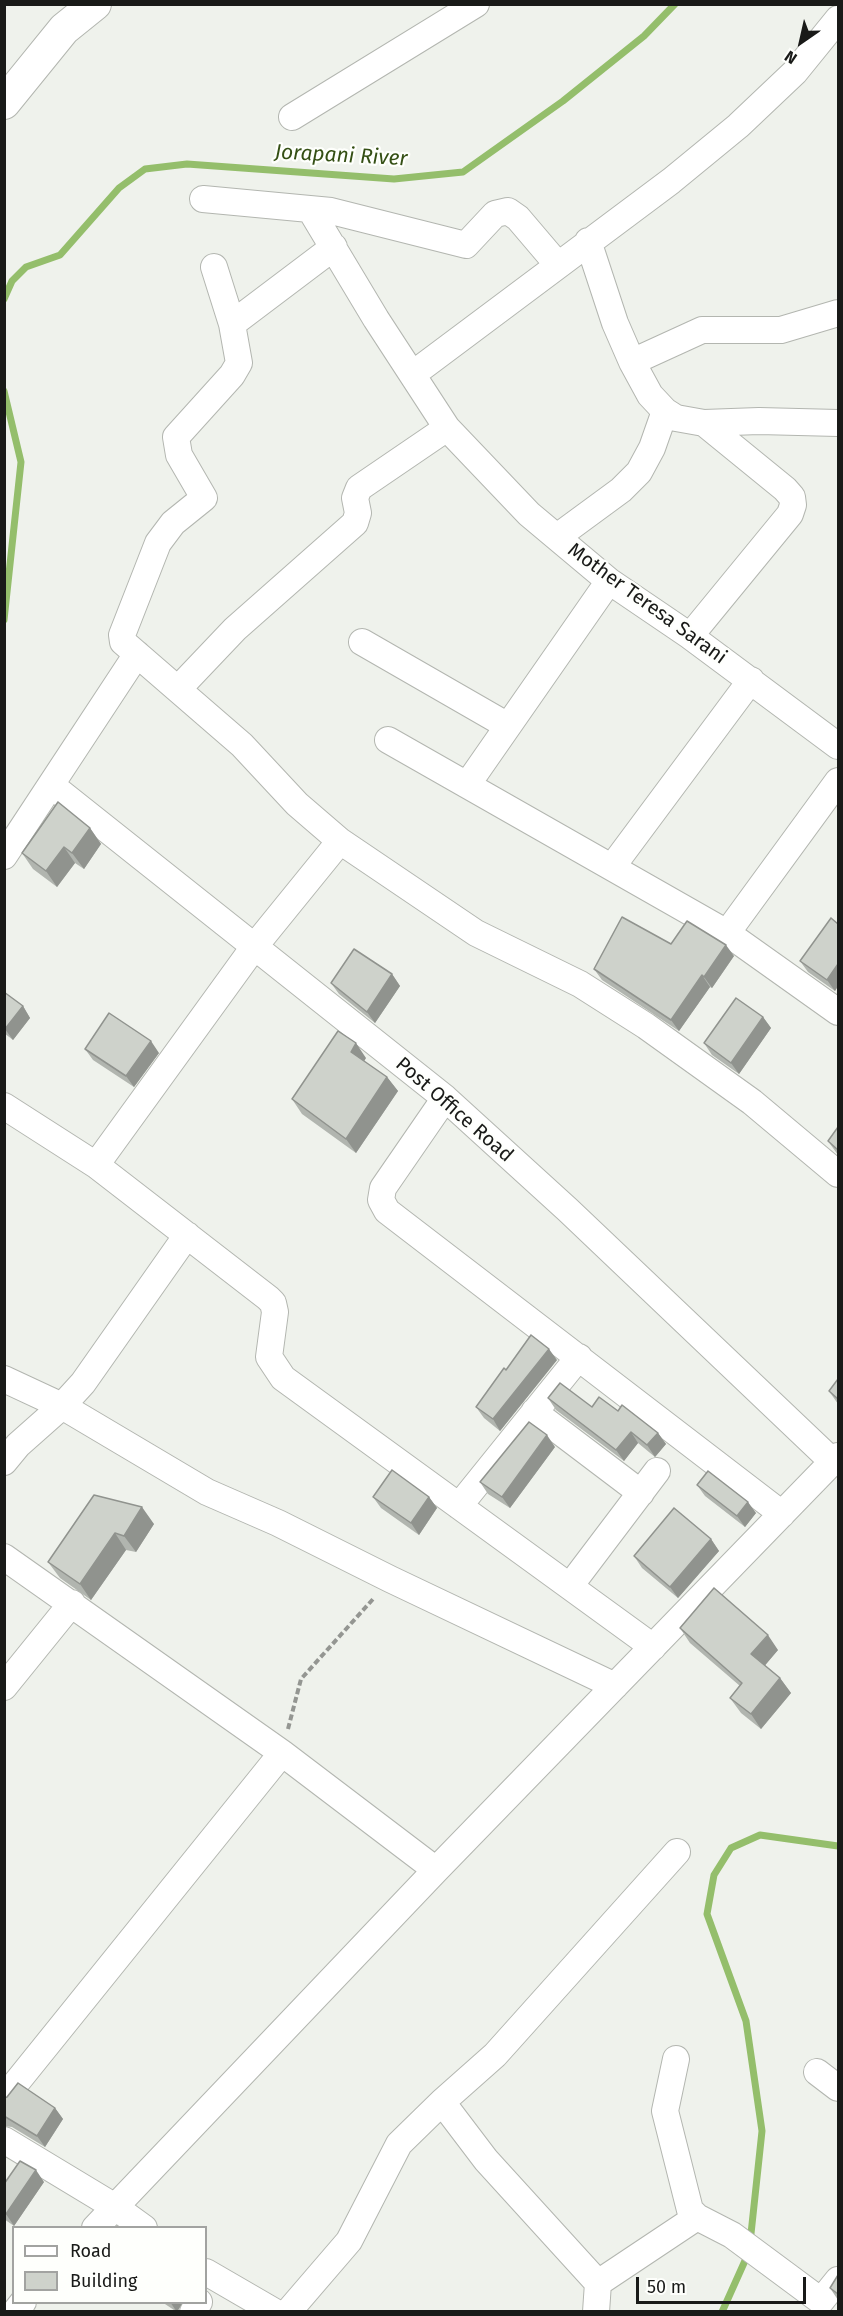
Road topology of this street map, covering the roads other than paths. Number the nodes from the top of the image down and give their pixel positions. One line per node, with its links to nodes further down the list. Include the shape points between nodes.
1 (95, 4): 4 (street, via 64,29)
2 (476, 4): 5 (street)
3 (838, 18): 8 (street, via 795,72 738,126)
4 (4, 103)
5 (292, 117)
6 (203, 199): 7 (street)
7 (310, 209): 9 (street, Mother Teresa Sarani); 10 (street, via 466,245 495,214 508,211)
8 (588, 241): 10 (street); 14 (street)
9 (333, 247): 13 (street); 15 (street, Mother Teresa Sarani)
10 (558, 265): 15 (street)
11 (214, 267): 13 (street)
12 (838, 313): 14 (street, via 781,330 702,330)
13 (232, 324): 24 (street, via 239,363 176,437 179,455 204,498 173,523 147,568 122,635 127,648)
14 (632, 362): 16 (street, via 650,395)
15 (413, 374): 19 (street, Mother Teresa Sarani)
16 (665, 411): 17 (street, via 676,418); 20 (street, via 639,472)
17 (704, 423): 18 (street); 22 (street, via 785,489 793,505 790,514)
18 (838, 423)
19 (447, 428): 20 (street, Mother Teresa Sarani, via 529,514); 26 (street, via 359,488 355,523 235,629)
20 (557, 537): 21 (street, Mother Teresa Sarani)
21 (609, 581): 22 (street, Mother Teresa Sarani); 27 (street)
22 (690, 636): 25 (street, Mother Teresa Sarani)
23 (362, 642): 27 (street)
24 (137, 654): 26 (street); 31 (street)
25 (751, 680): 29 (street, Mother Teresa Sarani); 35 (street)
26 (178, 688): 33 (street)
27 (508, 726): 32 (street)
28 (388, 740): 32 (street)
29 (838, 746)
30 (838, 781): 36 (street)
31 (51, 785): 34 (street); 37 (street, Post Office Road)
32 (467, 785): 35 (street)
33 (340, 841): 37 (street); 42 (street, via 476,933 580,984 646,1026 752,1102)
34 (4, 856)
35 (612, 867): 36 (street)
36 (727, 933): 38 (street)
37 (254, 947): 39 (street, Post Office Road); 41 (street)
38 (838, 1012)
39 (445, 1098): 44 (street, via 383,1188 381,1200 387,1211); 48 (street, Post Office Road)
40 (4, 1106): 41 (street)
41 (96, 1165): 43 (street)
42 (838, 1174)
43 (187, 1234): 46 (street, via 83,1383); 52 (street, via 273,1304 269,1357 283,1378)
44 (579, 1357): 47 (street); 53 (street)
45 (4, 1379): 46 (street)
46 (62, 1406): 49 (street); 58 (street, via 207,1492)
47 (534, 1413): 51 (street); 52 (street)
48 (836, 1459): 53 (street)
49 (4, 1462)
50 (657, 1471): 51 (street)
51 (640, 1493): 55 (street)
52 (459, 1506): 55 (street)
53 (782, 1514): 57 (street)
54 (4, 1557): 56 (street)
55 (570, 1586): 57 (street)
56 (72, 1603): 59 (street); 60 (street)
57 (653, 1647): 58 (street)
58 (615, 1686): 62 (street)
59 (4, 1687)
60 (282, 1753): 62 (street); 66 (street)
61 (677, 1852): 67 (street, via 495,2055)
62 (436, 1870): 69 (street)
63 (676, 2059): 70 (street, via 665,2111 690,2210)
64 (817, 2072): 65 (street)
65 (838, 2088)
66 (4, 2098)
67 (442, 2102): 75 (street, via 486,2160); 78 (street, via 399,2144 349,2241)
68 (4, 2140): 69 (street)
69 (115, 2206): 71 (street); 72 (street)
70 (697, 2217): 75 (street); 76 (street, via 732,2235)
71 (97, 2226)
72 (141, 2226)
73 (838, 2280): 76 (street)
74 (208, 2281): 77 (street)
75 (598, 2283): 79 (street)
76 (829, 2306)
77 (275, 2312)
78 (288, 2312)
79 (596, 2312)

